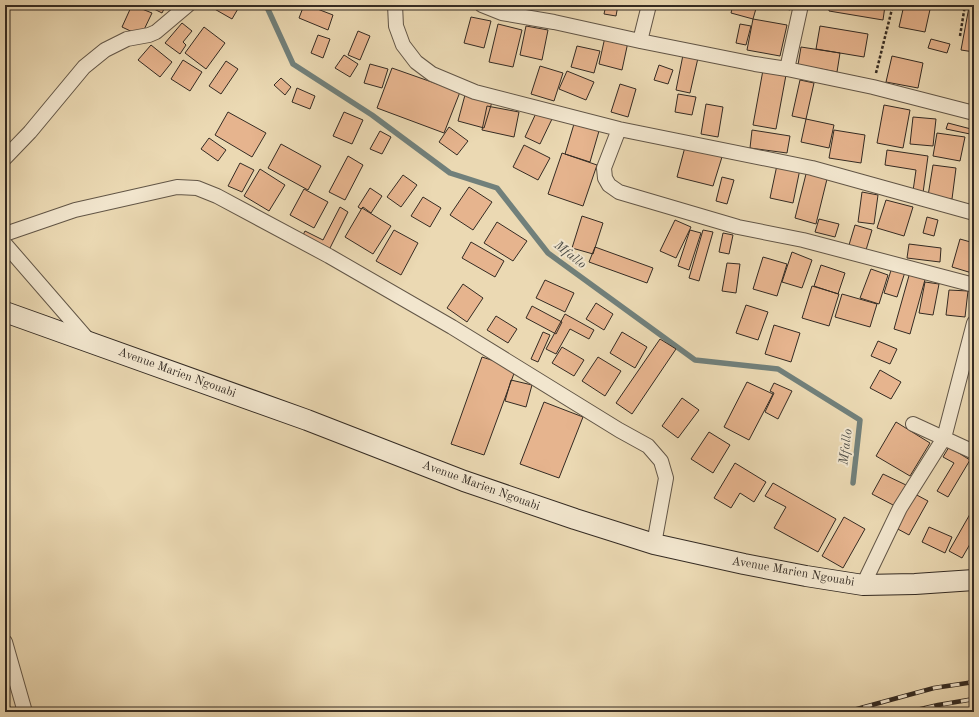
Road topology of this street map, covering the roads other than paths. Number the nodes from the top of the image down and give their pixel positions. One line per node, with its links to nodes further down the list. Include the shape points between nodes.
1 (188, 5): 10 (street, via 156,32 127,39 105,50 84,67)
2 (395, 5): 9 (street, via 396,26 403,45 416,62 432,74 475,92)
3 (482, 5): 6 (street, via 502,13)
4 (649, 5): 6 (street)
5 (801, 5): 7 (street)
6 (640, 41): 7 (street)
7 (787, 69): 8 (street, via 873,87)
8 (974, 113)
9 (619, 129): 11 (street, via 812,168); 14 (street, via 604,168 608,185 619,192 738,227 803,240)
10 (5, 158)
11 (974, 213)
12 (5, 234): 21 (street, via 75,210 177,187 197,188 217,196 329,256 452,327 648,446 661,462 666,478)
13 (5, 244): 17 (street)
14 (974, 285)
15 (5, 312): 17 (street, Avenue Marien Ngouabi)
16 (974, 323): 19 (street)
17 (90, 342): 21 (street, Avenue Marien Ngouabi, via 307,420 464,481)
18 (913, 424): 19 (street)
19 (944, 438): 20 (street); 23 (street, via 900,508)
20 (974, 452)
21 (654, 544): 23 (street, Avenue Marien Ngouabi, via 744,564)
22 (974, 580): 23 (street, Avenue Marien Ngouabi)
23 (863, 585)
24 (5, 642): 25 (street)
25 (25, 712)

